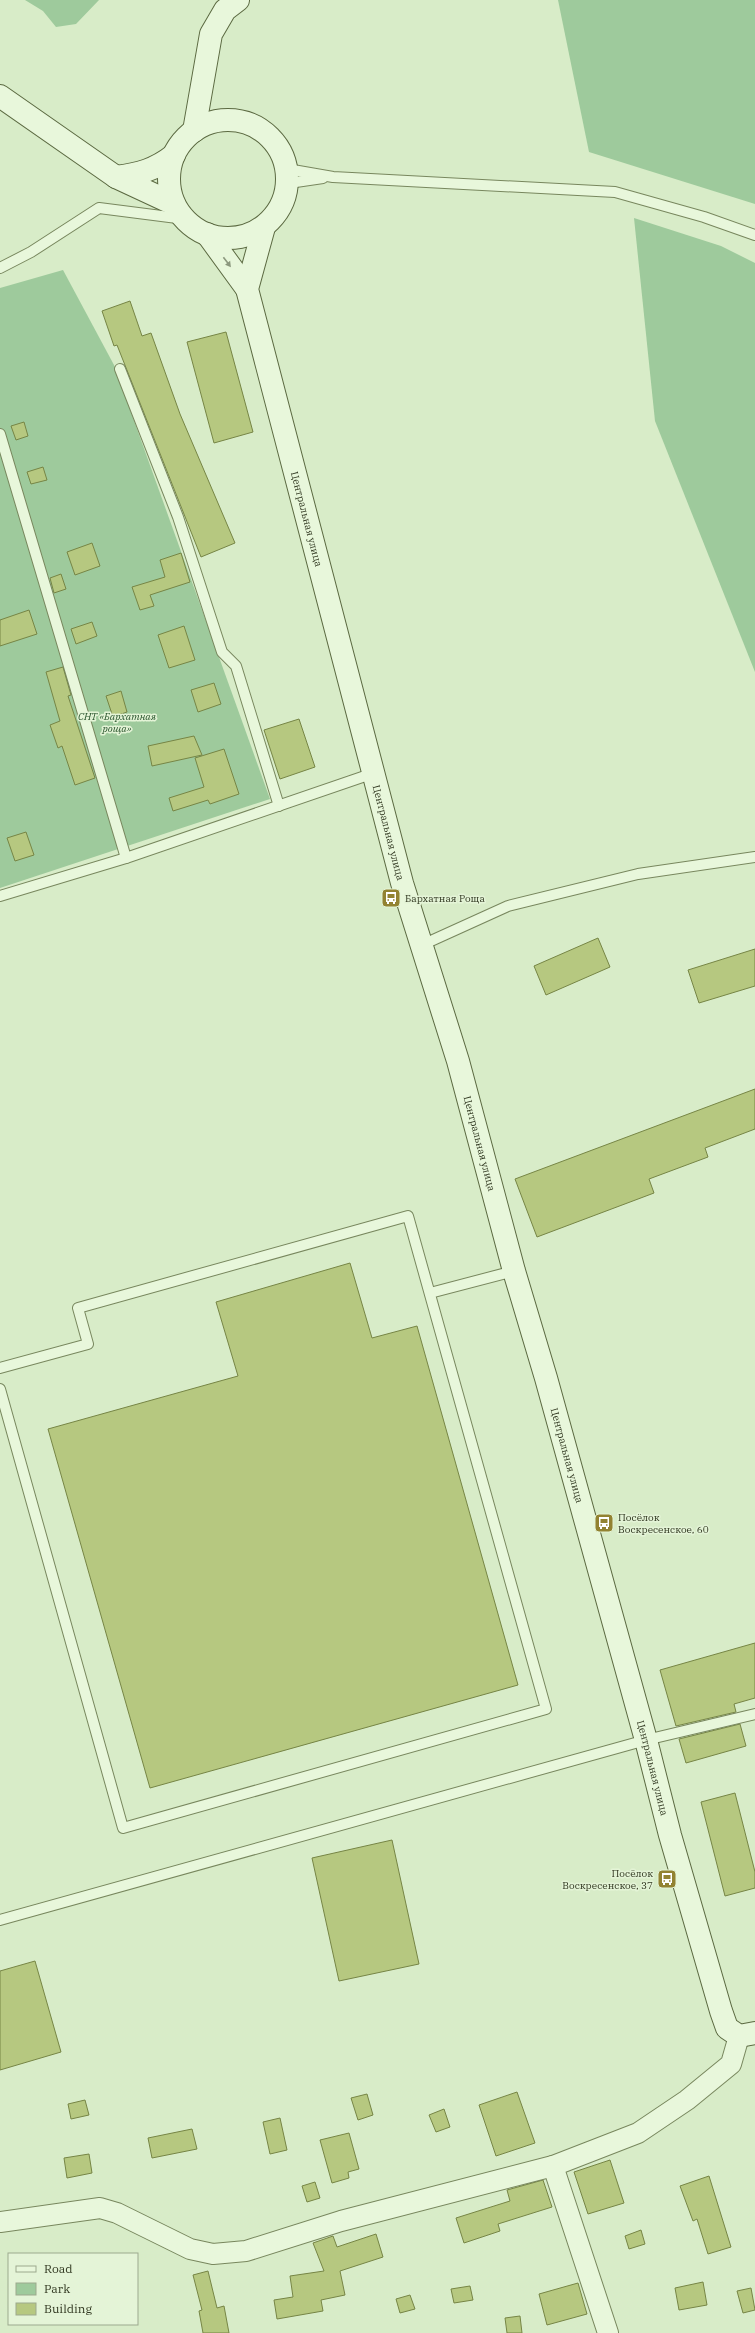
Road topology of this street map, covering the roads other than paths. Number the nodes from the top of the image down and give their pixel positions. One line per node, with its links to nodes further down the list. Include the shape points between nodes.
1 (238, 0): 2 (main road, via 225,10 211,34)
2 (204, 82): 4 (main road); 5 (main road)
3 (0, 96): 8 (main road)
4 (223, 120): 5 (main road); 7 (main road, via 240,121 257,127 271,138 281,152)
5 (194, 131): 6 (main road, via 182,142)
6 (174, 155): 8 (main road, via 161,165 143,173); 10 (main road, via 169,170 169,185)
7 (288, 176): 9 (lane); 9 (lane); 11 (main road, via 283,201 276,215)
8 (116, 177): 10 (main road)
9 (333, 177): 13 (lane, via 615,192 704,217)
10 (179, 212): 12 (main road); 14 (lane, via 99,208 31,252)
11 (264, 227): 12 (main road, via 246,236 226,239); 15 (main road)
12 (206, 234): 15 (main road, one-way to 15)
13 (755, 235)
14 (0, 268)
15 (247, 289): 18 (main road, Центральная улица)
16 (120, 369): 19 (lane, via 178,517 222,652 236,666)
17 (0, 434): 21 (lane)
18 (374, 773): 19 (lane); 23 (main road, Центральная улица, via 402,883)
19 (279, 806): 21 (lane)
20 (755, 857): 23 (lane, via 638,874 508,906)
21 (126, 858): 22 (lane)
22 (0, 896)
23 (422, 945): 24 (main road, Центральная улица, via 458,1061)
24 (514, 1271): 25 (lane); 29 (main road, Центральная улица)
25 (430, 1293): 26 (lane, via 408,1216 78,1308 88,1344); 27 (lane, via 546,1709 123,1828)
26 (0, 1368)
27 (0, 1389)
28 (755, 1714): 29 (lane)
29 (646, 1740): 30 (lane); 31 (main road, Центральная улица, via 670,1836 721,2011 727,2028)
30 (0, 1920)
31 (747, 2035): 32 (street, via 731,2064 687,2100 638,2133)
32 (552, 2166): 33 (street, via 341,2221 246,2251 213,2254 190,2249 117,2213 100,2208); 34 (street)
33 (0, 2222)
34 (608, 2333)

